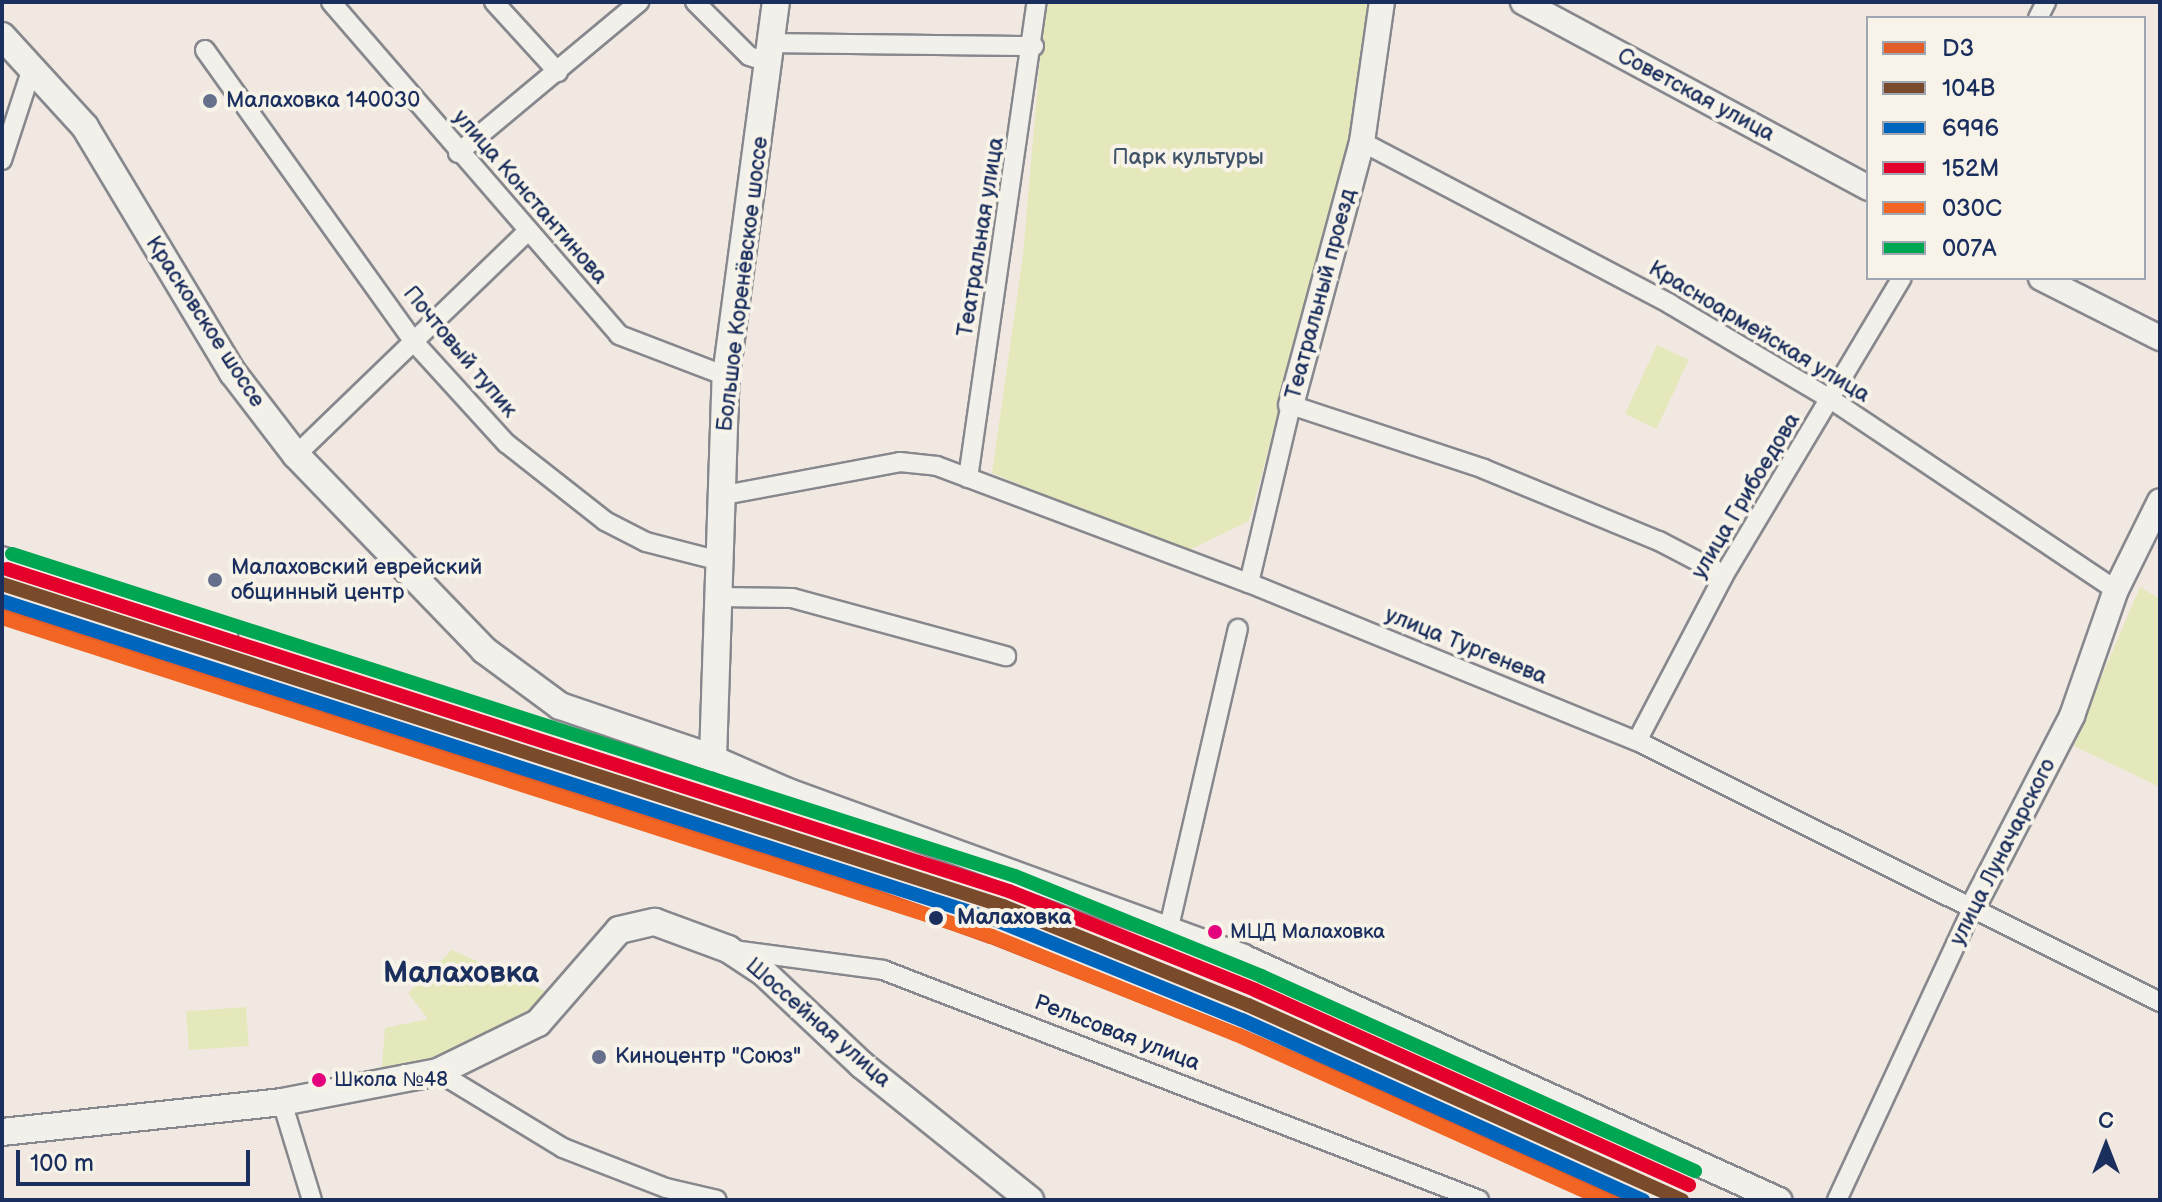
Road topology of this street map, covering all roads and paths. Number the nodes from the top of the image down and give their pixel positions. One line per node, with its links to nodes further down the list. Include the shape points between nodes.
1 (331, 2): 16 (street, улица Константинова)
2 (494, 2): 14 (street)
3 (639, 2): 14 (street)
4 (695, 2): 12 (street, via 749,56)
5 (776, 2): 12 (main road, Большое Коренёвское шоссе)
6 (1037, 2): 10 (street, Театральная улица)
7 (1382, 2): 15 (street, Театральный проезд)
8 (1523, 2): 18 (street, Советская улица)
9 (2, 36): 13 (main road, Красковское шоссе)
10 (1034, 46): 12 (street); 28 (street, Театральная улица)
11 (205, 50): 23 (street, Почтовый тупик)
12 (772, 53): 24 (main road, Большое Коренёвское шоссе)
13 (32, 68): 17 (street); 27 (main road, Красковское шоссе, via 85,127 233,373)
14 (558, 72): 16 (street)
15 (1362, 142): 25 (street, Красноармейская улица, via 1670,304); 26 (street, Театральный проезд)
16 (458, 153): 19 (street, улица Константинова)
17 (2, 160)
18 (1866, 187)
19 (527, 232): 23 (street); 24 (street, улица Константинова, via 619,335)
20 (1901, 280): 25 (street, улица Грибоедова)
21 (2045, 280): 22 (street)
22 (2160, 338)
23 (414, 342): 27 (street); 32 (street, Почтовый тупик, via 506,443 605,521 646,542)
24 (726, 376): 29 (main road, Большое Коренёвское шоссе)
25 (1832, 400): 33 (street, улица Грибоедова); 35 (street, Красноармейская улица)
26 (1291, 405): 33 (street, via 1484,469 1659,541); 34 (street, Театральный проезд)
27 (296, 455): 41 (main road, Красковское шоссе, via 484,650 522,682 586,716)
28 (968, 478): 29 (street, улица Тургенева, via 937,466 900,462); 34 (street, улица Тургенева)
29 (719, 496): 32 (main road, Большое Коренёвское шоссе)
30 (2160, 501): 35 (street, улица Луначарского)
31 (2, 556): 38 (street)
32 (720, 561): 36 (main road, Большое Коренёвское шоссе)
33 (1724, 575): 40 (street, улица Грибоедова)
34 (1249, 583): 40 (street, улица Тургенева)
35 (2116, 590): 42 (street, улица Луначарского, via 2072,716)
36 (719, 597): 39 (street, via 792,598); 41 (main road, Большое Коренёвское шоссе)
37 (1238, 629): 43 (street)
38 (228, 633)
39 (1006, 656)
40 (1637, 741): 42 (street, улица Тургенева)
41 (713, 758): 43 (street, via 788,791)
42 (1972, 909): 45 (street, улица Тургенева); 54 (street, улица Луначарского)
43 (1169, 927): 53 (street)
44 (728, 949): 46 (main road, Шоссейная улица, via 655,922 629,924 538,1023); 51 (main road, Шоссейная улица, via 763,972 862,1065); 52 (street, Рельсовая улица, via 883,970)
45 (2160, 1002)
46 (438, 1072): 47 (main road, Шоссейная улица); 50 (street, via 563,1148 666,1188)
47 (282, 1102): 48 (main road, Шоссейная улица); 49 (street)
48 (2, 1132)
49 (312, 1200)
50 (717, 1200)
51 (1030, 1200)
52 (1479, 1200)
53 (1779, 1200)
54 (1837, 1200)

